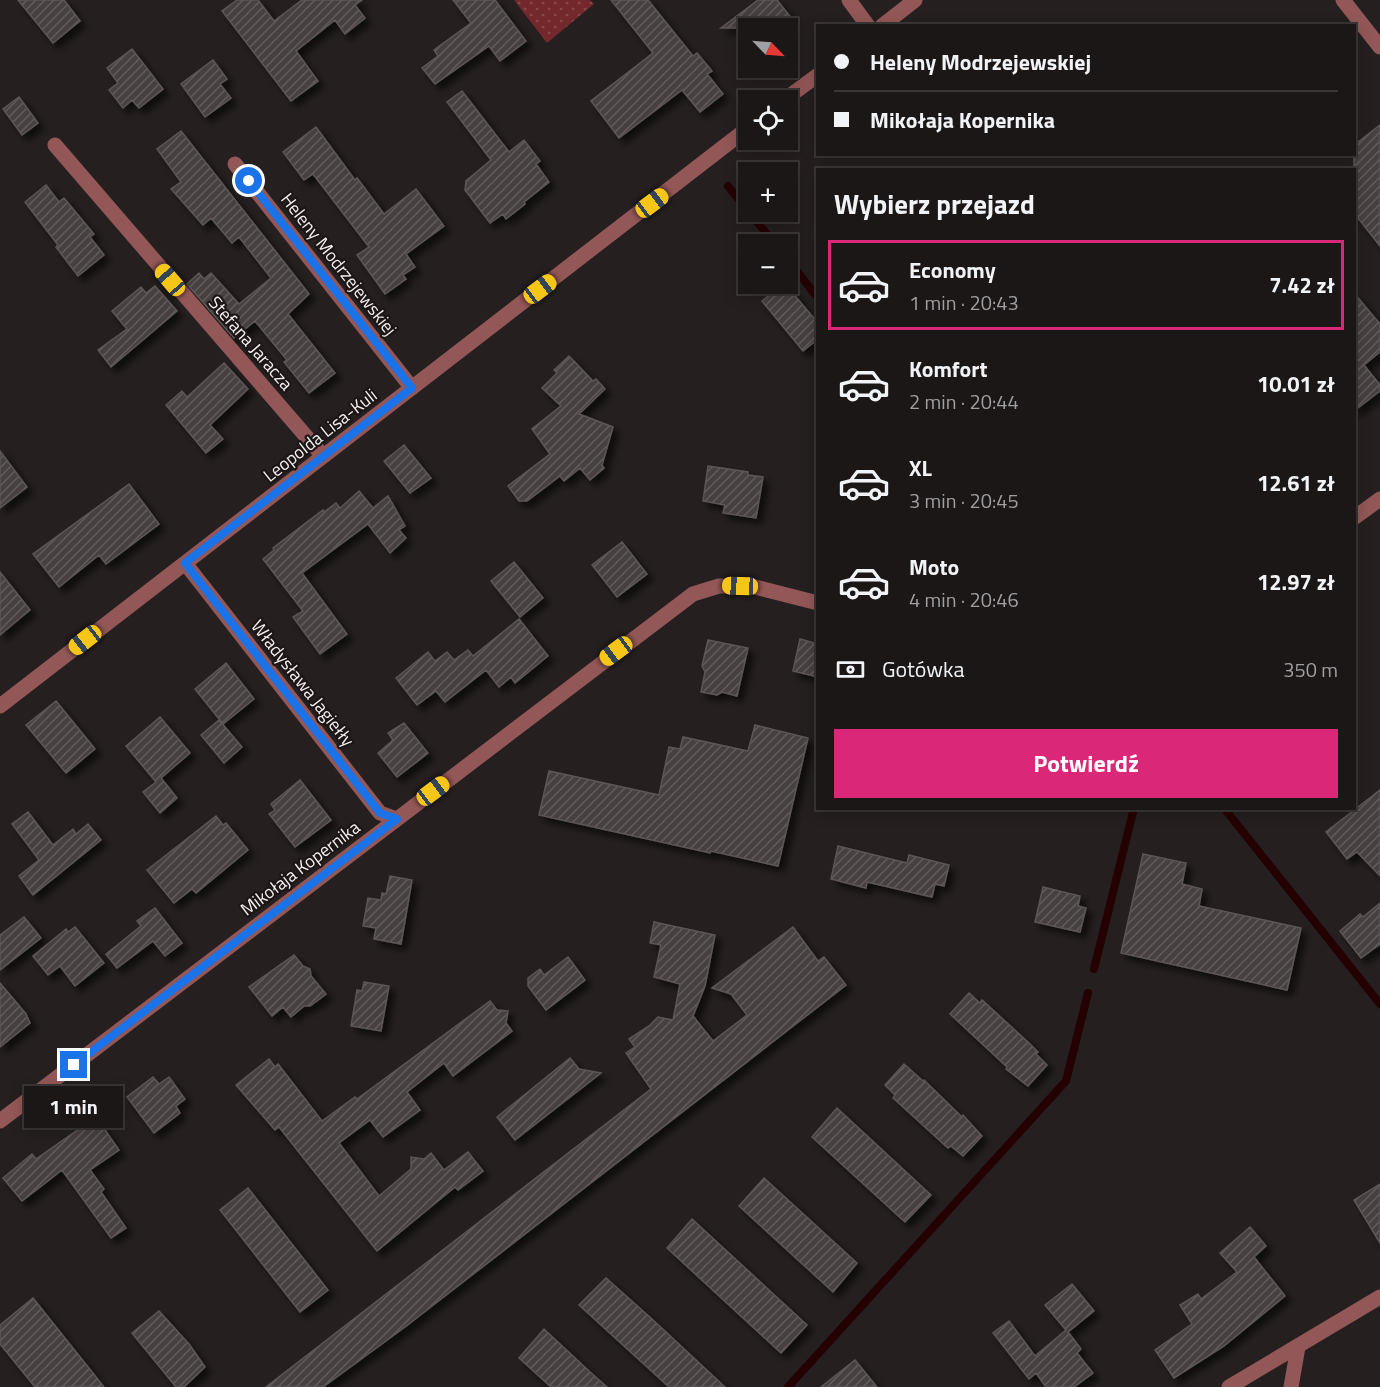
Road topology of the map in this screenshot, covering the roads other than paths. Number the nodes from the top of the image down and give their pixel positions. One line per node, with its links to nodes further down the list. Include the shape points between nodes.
1 (849, 0): 4 (street)
2 (915, 0): 5 (street)
3 (1343, 0): 6 (street)
4 (867, 24)
5 (885, 24)
6 (1380, 47)
7 (816, 76): 8 (street)
8 (798, 90)
9 (738, 136): 12 (street, Leopolda Lisa-Kuli)
10 (56, 145): 13 (street, Stefana Jaracza)
11 (235, 164): 12 (street, Heleny Modrzejewskiej)
12 (412, 388): 13 (street, Leopolda Lisa-Kuli)
13 (323, 456): 16 (street, Leopolda Lisa-Kuli)
14 (1380, 499): 15 (street)
15 (1356, 517)
16 (185, 563): 18 (street, Leopolda Lisa-Kuli); 19 (street, Władysława Jagiełły, via 380,813)
17 (816, 602): 19 (street, Mikołaja Kopernika, via 751,586 718,586 693,594)
18 (0, 706)
19 (397, 819): 20 (street, Mikołaja Kopernika)
20 (0, 1121)
21 (1380, 1297): 22 (street)
22 (1298, 1347): 23 (street); 24 (street)
23 (1229, 1387)
24 (1291, 1387)

